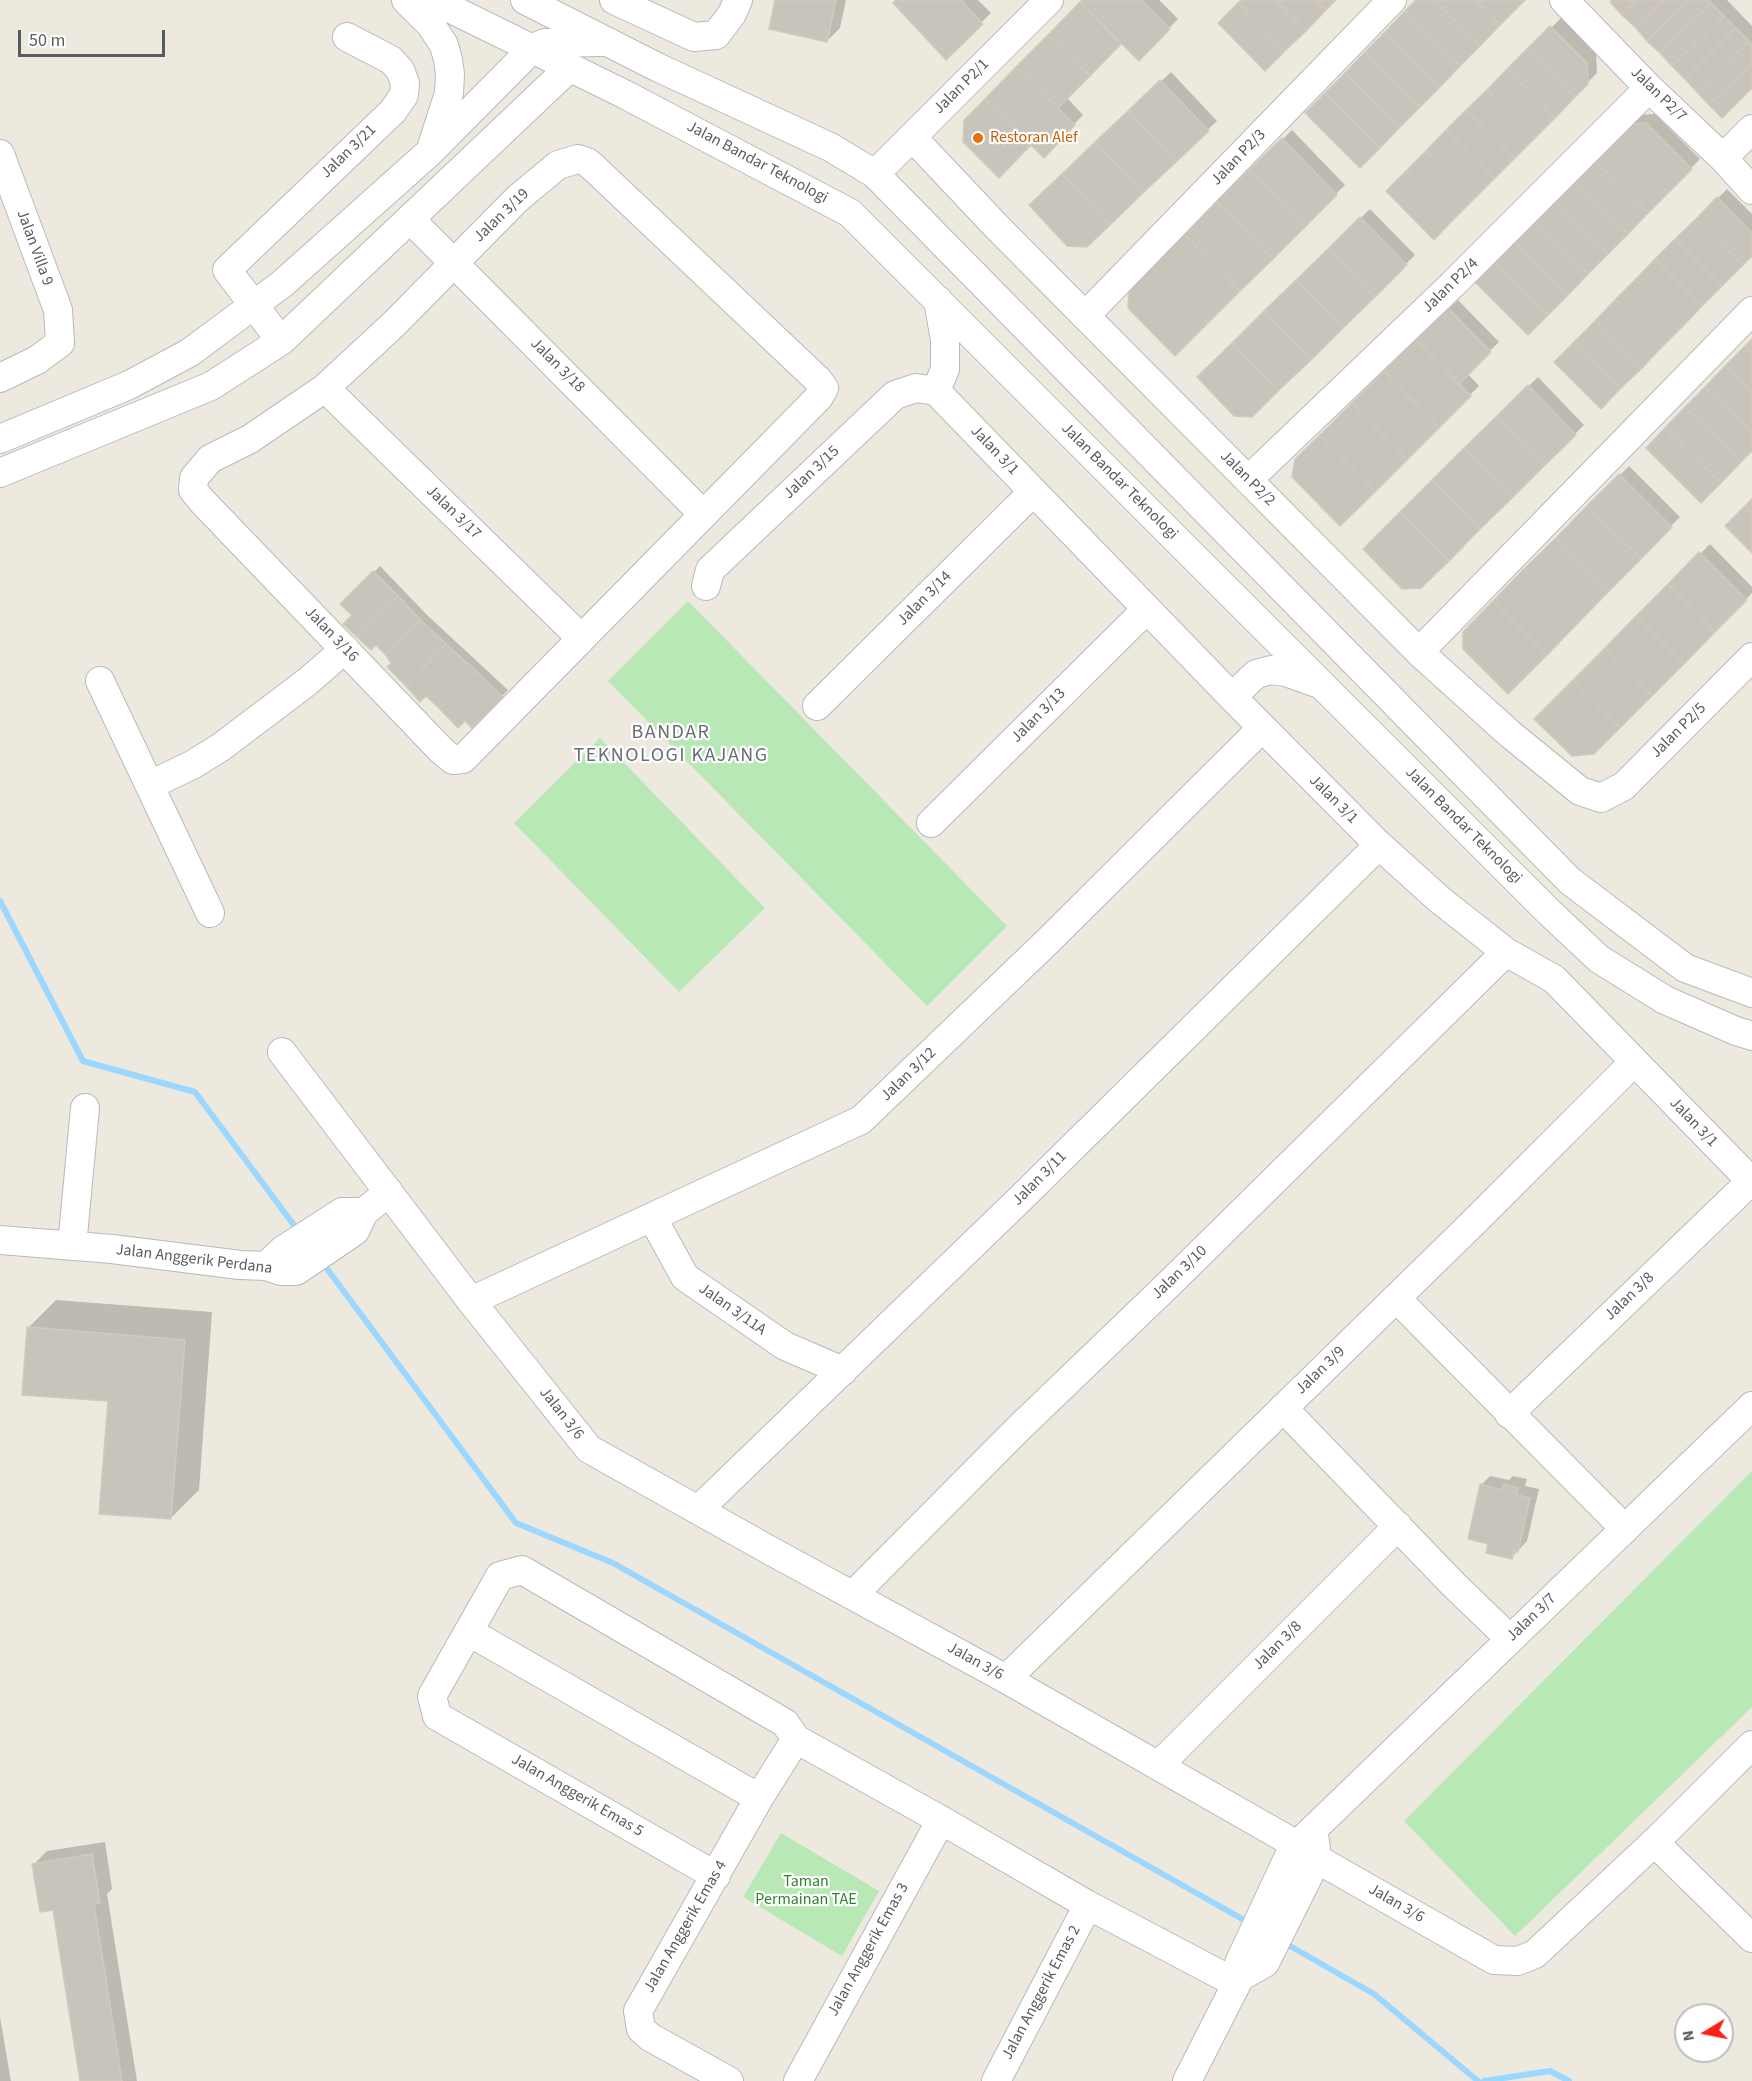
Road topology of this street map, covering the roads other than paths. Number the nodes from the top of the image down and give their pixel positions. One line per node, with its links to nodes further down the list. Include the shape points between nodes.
1 (406, 0): 18 (street, via 431,25 448,60 449,93)
2 (433, 0): 11 (street)
3 (614, 0): 8 (street, via 694,37 716,35)
4 (1049, 0): 17 (street, Jalan P2/1)
5 (1392, 0): 28 (street, Jalan P2/3)
6 (1564, 0): 13 (street, Jalan P2/7)
7 (527, 1): 10 (street); 11 (street, via 546,20)
8 (735, 7)
9 (347, 37): 26 (street, Jalan 3/21, via 391,60 405,83 404,95 393,111 227,270)
10 (605, 42): 11 (street); 21 (street, via 830,147)
11 (545, 45): 12 (street, via 565,54); 18 (street)
12 (568, 68): 14 (street, Jalan Bandar Teknologi); 15 (street)
13 (1649, 88): 19 (street, Jalan P2/7); 35 (street, Jalan P2/4, via 1453,284)
14 (624, 94): 15 (street, via 587,92); 25 (street, Jalan Bandar Teknologi, via 850,213)
15 (538, 97): 23 (street)
16 (1752, 129): 19 (street)
17 (912, 137): 21 (street, Jalan P2/1); 28 (street, Jalan P2/2)
18 (431, 151): 26 (street)
19 (1723, 158): 22 (street, Jalan P2/7)
20 (2, 168): 30 (street, Jalan Villa 9, via 58,310 60,343 37,360)
21 (875, 174): 47 (street)
22 (1752, 190)
23 (410, 219): 24 (street, Jalan 3/18); 29 (street)
24 (455, 263): 31 (street, Jalan 3/19); 38 (street, Jalan 3/18); 38 (street, Jalan 3/19, via 517,199 558,165 578,159 587,162 818,380 824,388 819,397)
25 (938, 300): 32 (street, via 945,369); 46 (street, Jalan Bandar Teknologi)
26 (254, 306): 29 (street); 33 (street, via 189,353 129,385)
27 (1752, 311): 43 (street)
28 (1085, 316): 35 (street, Jalan P2/2)
29 (281, 341): 34 (street, via 211,386)
30 (0, 378)
31 (325, 388): 37 (street, Jalan 3/19, via 250,439 210,459 194,478 193,490); 41 (street, Jalan 3/17)
32 (936, 391): 36 (street, Jalan 3/1); 39 (street, Jalan 3/15, via 916,388 895,395 710,570)
33 (0, 439)
34 (0, 473)
35 (1248, 480): 43 (street, Jalan P2/2)
36 (1033, 492): 40 (street, Jalan 3/1); 49 (street, Jalan 3/14)
37 (202, 501): 42 (street, Jalan 3/16)
38 (703, 514): 41 (street)
39 (706, 585)
40 (1147, 609): 48 (street, Jalan 3/1); 54 (street, Jalan 3/13)
41 (581, 638): 42 (street, Jalan 3/16, via 463,759 453,760)
42 (345, 649): 52 (street, via 221,747)
43 (1419, 652): 53 (street, Jalan P2/2, via 1580,791)
44 (1752, 657): 53 (street, Jalan P2/5, via 1624,786)
45 (100, 681): 52 (street)
46 (1322, 685): 48 (street, via 1271,670 1256,674); 50 (street, Jalan Bandar Teknologi)
47 (1383, 692): 50 (street, via 1385,708 1381,722); 58 (street, via 1570,881 1685,968)
48 (1232, 697): 51 (street, Jalan 3/1)
49 (817, 706)
50 (1364, 727): 59 (street, Jalan Bandar Teknologi, via 1599,959 1665,1000)
51 (1262, 728): 55 (street, Jalan 3/1); 65 (street, Jalan 3/12, via 861,1120)
52 (150, 785): 56 (street)
53 (1601, 798)
54 (931, 823)
55 (1379, 845): 57 (street, Jalan 3/1); 70 (street, Jalan 3/11)
56 (210, 913)
57 (1506, 952): 61 (street, Jalan 3/1, via 1554,979); 77 (street, Jalan 3/10)
58 (1752, 993)
59 (1752, 1036)
60 (282, 1052): 64 (street, Jalan 3/6)
61 (1634, 1062): 63 (street, Jalan 3/1); 68 (street, Jalan 3/9)
62 (85, 1108): 67 (street)
63 (1752, 1182): 73 (street, Jalan 3/8)
64 (389, 1192): 67 (street, Jalan Anggerik Perdana, via 282,1262 240,1265); 69 (street, Jalan 3/6)
65 (652, 1216): 69 (street, Jalan 3/12); 70 (street, Jalan 3/11A, via 684,1276 785,1346)
66 (0, 1240): 67 (street, Jalan Anggerik Perdana)
67 (72, 1246)
68 (1396, 1298): 72 (street, Jalan 3/9); 73 (street)
69 (471, 1301): 74 (street, Jalan 3/6, via 589,1449)
70 (843, 1371): 74 (street, Jalan 3/11)
71 (1752, 1406): 76 (street, Jalan 3/7)
72 (1283, 1408): 75 (street); 80 (street, Jalan 3/9)
73 (1509, 1414): 76 (street)
74 (698, 1510): 77 (street, Jalan 3/6)
75 (1398, 1526): 79 (street); 83 (street, Jalan 3/8)
76 (1625, 1529): 79 (street, Jalan 3/7)
77 (853, 1595): 80 (street, Jalan 3/6)
78 (469, 1632): 81 (street, via 500,1575 522,1570 785,1723); 84 (street); 88 (street, Jalan Anggerik Emas 5, via 432,1696 437,1716)
79 (1510, 1639): 87 (street, Jalan 3/7)
80 (1006, 1679): 83 (street, Jalan 3/6)
81 (795, 1739): 84 (street, Jalan Anggerik Emas 4); 85 (street)
82 (1752, 1745): 86 (street, Jalan 3/6)
83 (1158, 1766): 87 (street, Jalan 3/6)
84 (759, 1798): 88 (street, Jalan Anggerik Emas 4)
85 (940, 1820): 89 (street); 93 (street, Jalan Anggerik Emas 3)
86 (1654, 1842): 87 (street, Jalan 3/6, via 1535,1954 1518,1961 1494,1960); 90 (street)
87 (1304, 1856): 91 (street)
88 (716, 1876): 92 (street, Jalan Anggerik Emas 4, via 638,2011 641,2029 650,2037)
89 (1088, 1905): 91 (street); 94 (street, Jalan Anggerik Emas 2)
90 (1752, 1938)
91 (1246, 1969): 95 (street)
92 (729, 2081)
93 (798, 2081)
94 (996, 2081)
95 (1187, 2081)

